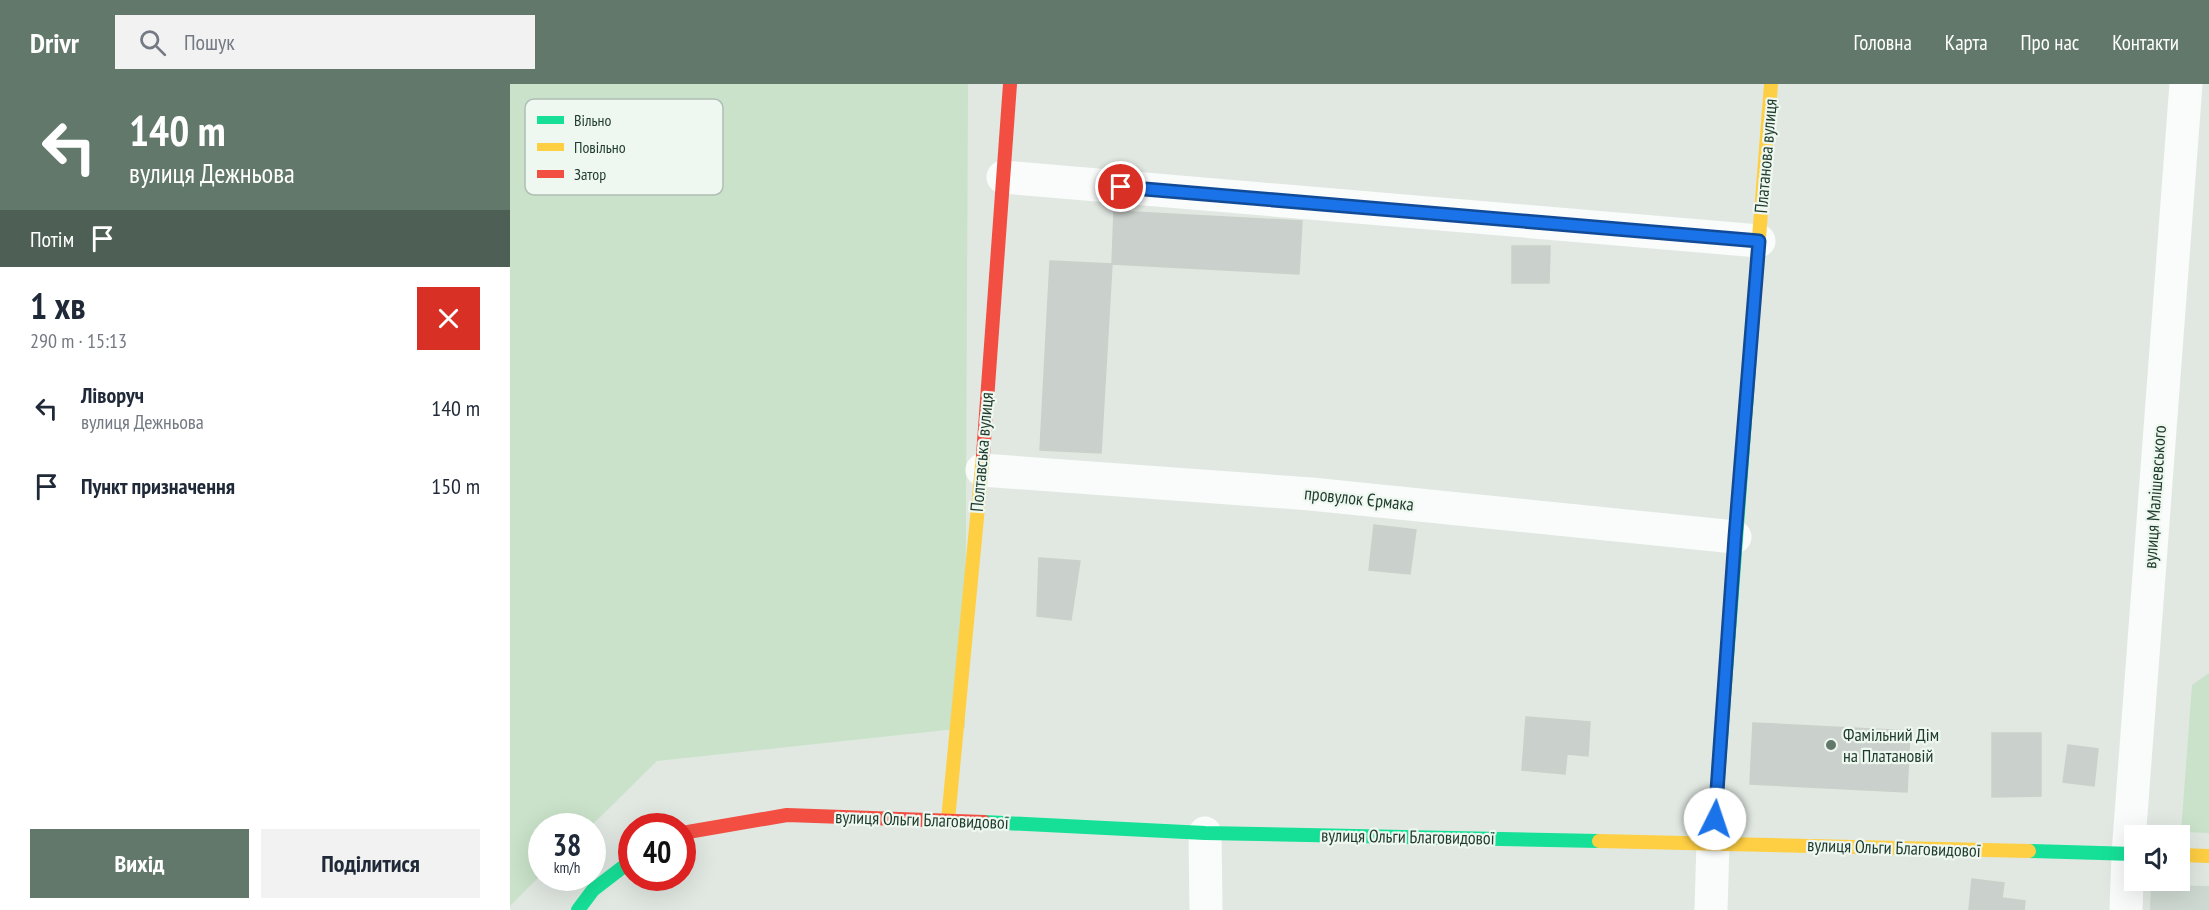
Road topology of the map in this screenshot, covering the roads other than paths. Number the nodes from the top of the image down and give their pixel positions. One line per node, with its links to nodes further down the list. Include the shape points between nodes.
1 (1010, 84): 4 (street, Полтавська вулиця)
2 (1772, 84): 5 (street, Платанова вулиця)
3 (2186, 84): 9 (street, вулиця Малішевського)
4 (1003, 177): 5 (street); 6 (street, Полтавська вулиця)
5 (1759, 241): 7 (street, Платанова вулиця)
6 (982, 470): 7 (street, провулок Єрмака, via 1311,494); 8 (street, Полтавська вулиця)
7 (1735, 537): 12 (street, Платанова вулиця)
8 (948, 820): 10 (street, вулиця Ольги Благовидової, via 787,815); 11 (street, вулиця Ольги Благовидової)
9 (2133, 825)
10 (696, 831)
11 (1205, 834): 12 (street, вулиця Ольги Благовидової); 19 (street)
12 (1713, 843): 13 (street, вулиця Ольги Благовидової); 20 (street, Платанова вулиця)
13 (2124, 854)
14 (2190, 855): 15 (street)
15 (2209, 856)
16 (618, 871): 18 (street, via 593,890)
17 (2128, 891): 21 (street, вулиця Малішевського)
18 (578, 910)
19 (1206, 910)
20 (1711, 910)
21 (2126, 910)

